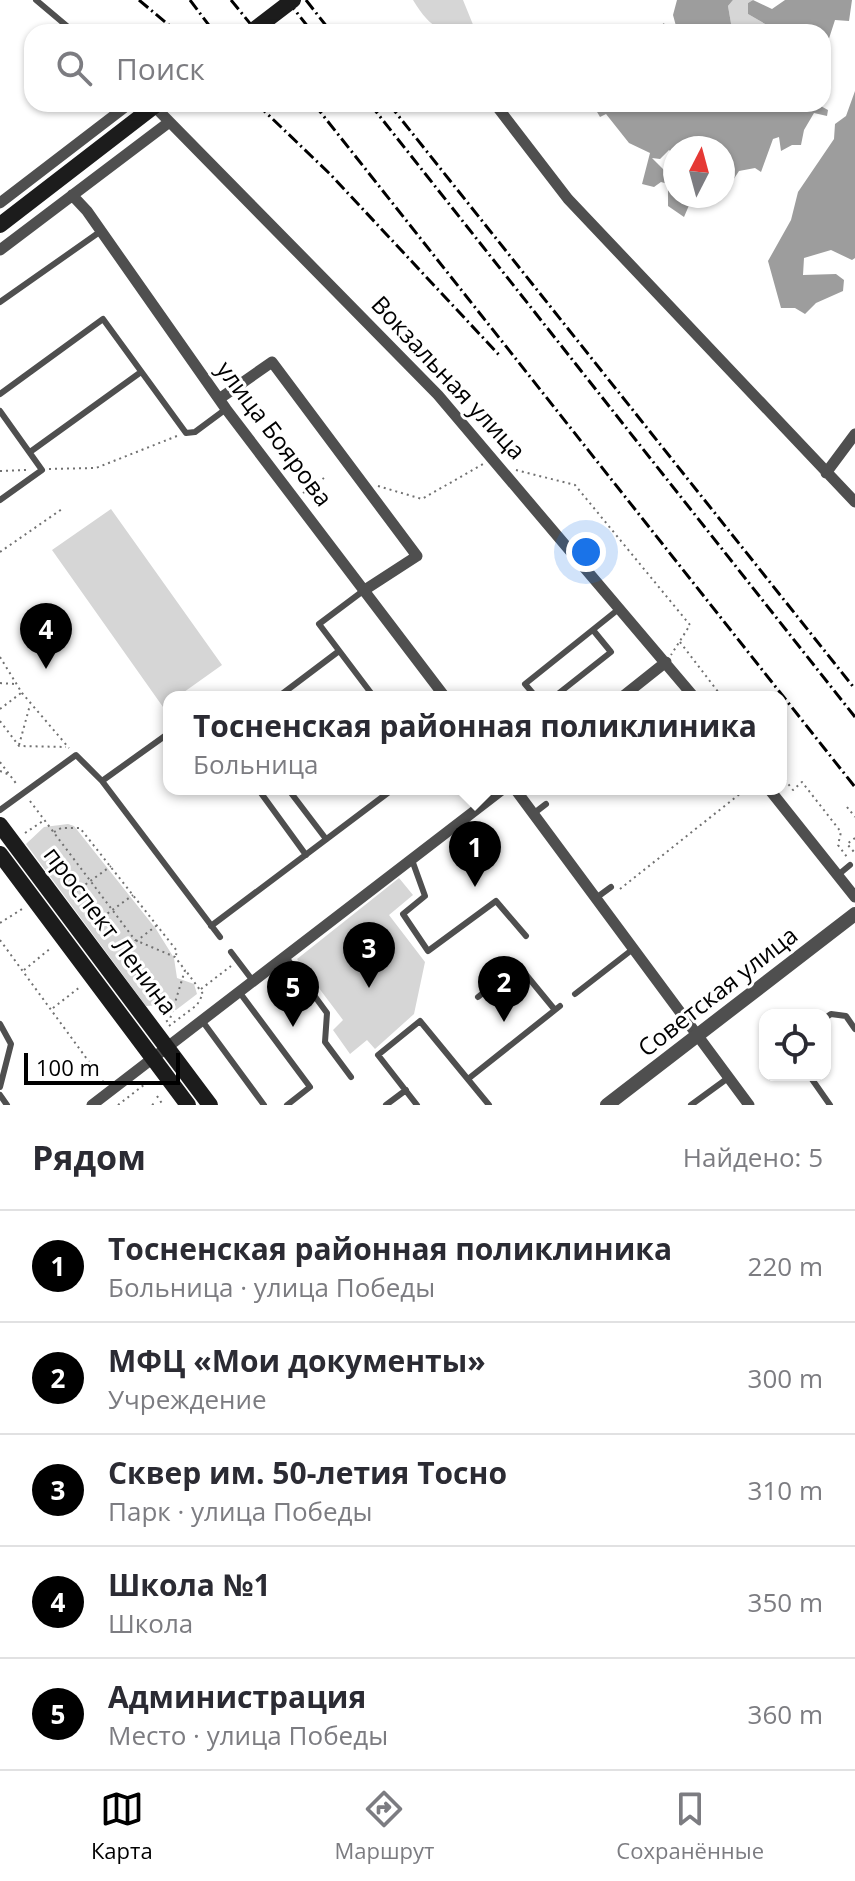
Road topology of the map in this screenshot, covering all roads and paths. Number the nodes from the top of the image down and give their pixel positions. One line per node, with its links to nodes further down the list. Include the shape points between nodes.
1 (36, 0): 3 (lane)
2 (293, 0): 4 (main road, bridge)
3 (64, 24)
4 (262, 24)
5 (119, 112): 11 (street)
6 (145, 112): 12 (main road, bridge)
7 (160, 112): 9 (street, Вокзальная улица)
8 (501, 112): 25 (street, via 568,199)
9 (168, 123): 10 (street); 33 (street, Вокзальная улица, via 438,395)
10 (72, 195): 13 (street, улица Боярова); 14 (street)
11 (0, 203)
12 (0, 225)
13 (101, 231): 15 (lane); 18 (street, улица Боярова)
14 (0, 250)
15 (0, 302)
16 (141, 372): 17 (lane, via 103,319); 20 (lane); 22 (lane)
17 (0, 394)
18 (222, 404): 20 (lane, via 195,432); 27 (street, улица Боярова); 32 (street, via 272,362 417,556)
19 (0, 411): 22 (lane)
20 (186, 433): 23 (path, via 96,468)
21 (855, 434): 25 (street)
22 (30, 452): 23 (lane)
23 (42, 470): 24 (path); 28 (lane)
24 (0, 471)
25 (826, 473): 29 (street)
26 (324, 478): 27 (path)
27 (296, 498): 32 (street, улица Боярова)
28 (0, 500)
29 (855, 502)
30 (62, 509): 31 (path)
31 (0, 552)
32 (363, 591): 36 (lane, via 319,624); 43 (street, улица Боярова)
33 (620, 608): 34 (lane); 38 (street, Вокзальная улица)
34 (593, 630): 44 (lane, via 525,684); 45 (lane, via 611,652)
35 (680, 641): 48 (path)
36 (339, 651): 41 (lane); 42 (lane)
37 (0, 657): 40 (path)
38 (666, 662): 46 (street); 47 (street, Вокзальная улица)
39 (0, 683): 40 (path)
40 (16, 684): 49 (path)
41 (286, 691)
42 (369, 691)
43 (440, 691)
44 (531, 691)
45 (562, 691)
46 (630, 691)
47 (689, 691)
48 (718, 691)
49 (22, 693): 50 (path); 51 (path)
50 (31, 704): 54 (path); 55 (path)
51 (0, 709)
52 (0, 721): 54 (path)
53 (163, 737): 60 (lane)
54 (19, 746): 55 (path)
55 (68, 747): 56 (path)
56 (76, 755): 60 (lane); 62 (lane)
57 (0, 762): 59 (path)
58 (0, 771): 59 (path)
59 (10, 776): 62 (path)
60 (102, 781): 100 (lane)
61 (787, 782): 85 (path, via 793,790 802,782 841,832 838,845)
62 (23, 793): 72 (lane); 75 (path)
63 (262, 795): 83 (lane)
64 (293, 795): 80 (lane)
65 (385, 795): 80 (lane)
66 (495, 795): 84 (street)
67 (519, 795): 73 (street)
68 (738, 795): 93 (path)
69 (774, 795): 87 (street)
70 (546, 804): 73 (lane)
71 (847, 807): 74 (path)
72 (0, 810)
73 (533, 814): 93 (street)
74 (855, 817)
75 (44, 820): 77 (path); 78 (path)
76 (0, 825): 128 (main road, проспект Ленина)
77 (53, 833): 86 (path, via 80,828); 88 (path)
78 (24, 834)
79 (855, 838): 81 (path, via 847,844)
80 (326, 839): 83 (lane)
81 (855, 853)
82 (0, 854): 129 (main road, проспект Ленина)
83 (306, 855): 100 (lane)
84 (412, 860): 101 (lane, via 425,896 403,914 428,951 496,901); 110 (street)
85 (851, 864): 87 (lane)
86 (111, 866): 88 (path); 90 (path)
87 (838, 875): 92 (street)
88 (90, 881): 91 (path); 95 (path)
89 (611, 887): 93 (lane)
90 (133, 895): 95 (path); 99 (path)
91 (70, 896)
92 (855, 897)
93 (598, 901): 106 (street)
94 (22, 909): 97 (path)
95 (112, 910): 98 (path); 104 (path)
96 (855, 914): 127 (street, Советская улица)
97 (0, 923)
98 (92, 925)
99 (157, 925): 104 (path); 109 (path, via 177,951)
100 (211, 926): 102 (lane)
101 (526, 936)
102 (220, 937)
103 (0, 940): 113 (path)
104 (137, 940): 108 (path); 109 (path)
105 (51, 948): 113 (path)
106 (633, 949): 118 (lane); 127 (street)
107 (231, 952): 111 (lane)
108 (116, 956)
109 (175, 957): 112 (path)
110 (286, 957): 114 (street); 130 (lane, via 327,1013 325,1042)
111 (238, 960): 114 (lane); 116 (path)
112 (185, 970): 116 (path); 124 (path, via 170,1019)
113 (23, 971): 120 (path)
114 (254, 982): 117 (street)
115 (80, 987): 120 (path)
116 (200, 990): 125 (path, via 197,1005)
117 (240, 993): 122 (street); 149 (lane, via 310,1087)
118 (575, 994)
119 (478, 997): 132 (lane, via 518,965 558,1008)
120 (51, 1010): 137 (path)
121 (831, 1014): 126 (lane, via 846,1016)
122 (203, 1022): 128 (street); 148 (lane)
123 (0, 1024): 135 (lane, via 11,1044)
124 (160, 1026)
125 (169, 1026)
126 (855, 1029)
127 (697, 1036): 131 (street); 153 (street, Советская улица)
128 (168, 1049): 129 (street); 147 (main road, проспект Ленина)
129 (154, 1059): 137 (street); 146 (main road, проспект Ленина)
130 (351, 1077)
131 (728, 1078): 154 (lane); 155 (street)
132 (468, 1079): 136 (lane, via 420,1021 378,1055); 152 (lane)
133 (149, 1081): 141 (path)
134 (813, 1081): 156 (lane)
135 (0, 1087)
136 (406, 1090): 150 (lane); 151 (lane)
137 (111, 1091): 143 (street)
138 (0, 1095): 142 (lane)
139 (157, 1096): 145 (path)
140 (156, 1102): 144 (path)
141 (121, 1104)
142 (7, 1105)
143 (92, 1105)
144 (152, 1105)
145 (163, 1105)
146 (188, 1105)
147 (210, 1105)
148 (264, 1105)
149 (287, 1105)
150 (386, 1105)
151 (417, 1105)
152 (489, 1105)
153 (607, 1105)
154 (691, 1105)
155 (749, 1105)
156 (830, 1105)

